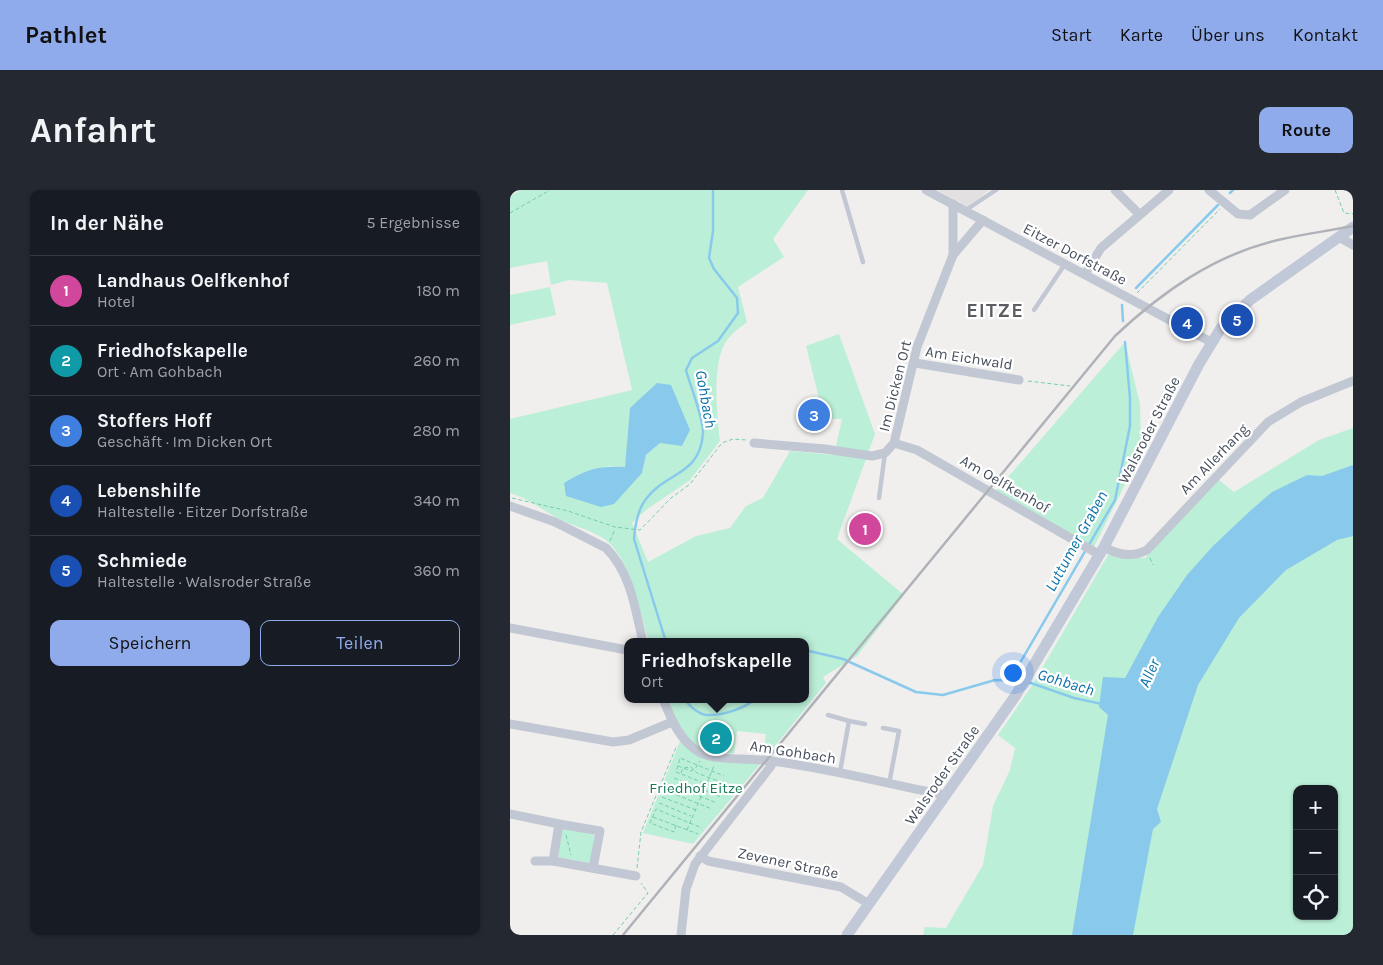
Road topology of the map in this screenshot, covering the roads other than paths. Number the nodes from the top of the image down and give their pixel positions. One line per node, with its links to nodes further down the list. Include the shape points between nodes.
1 (842, 190): 16 (lane)
2 (926, 190): 8 (street, Eitzer Dorfstraße)
3 (996, 190): 9 (lane)
4 (1115, 190): 10 (street)
5 (1170, 190): 10 (street)
6 (1209, 190): 7 (street, via 1238,214 1250,215)
7 (1285, 190)
8 (952, 204): 9 (street, Eitzer Dorfstraße); 15 (street, Im Dicken Ort)
9 (966, 211): 11 (street, Eitzer Dorfstraße)
10 (1139, 214): 18 (street, via 1101,248)
11 (983, 220): 15 (street, Im Dicken Ort); 17 (street, Eitzer Dorfstraße)
12 (1353, 227): 13 (main road, Walsroder Straße)
13 (1340, 236): 14 (street); 20 (main road, Walsroder Straße, via 1250,300)
14 (1353, 245)
15 (953, 255): 21 (street, Im Dicken Ort, via 917,347)
16 (863, 262)
17 (1065, 264): 18 (street, Eitzer Dorfstraße); 19 (lane)
18 (1085, 274): 20 (street, Eitzer Dorfstraße)
19 (1034, 310)
20 (1211, 342): 29 (main road, Walsroder Straße)
21 (915, 363): 22 (street, Am Eichwald); 25 (street, Im Dicken Ort)
22 (1019, 380)
23 (1353, 381): 29 (street, Am Allerhang, via 1301,402 1268,422 1147,550 1137,555)
24 (754, 443): 26 (street, Im Dicken Ort, via 825,448 863,456)
25 (894, 443): 26 (street, Im Dicken Ort); 29 (street, Am Oelfkenhof, via 917,450 1082,545)
26 (884, 453): 27 (lane)
27 (880, 498)
28 (510, 506): 31 (street, via 555,522 606,548 621,566 631,590)
29 (1099, 551): 43 (main road, Walsroder Straße, via 1016,695)
30 (510, 628): 32 (street)
31 (642, 638)
32 (624, 649)
33 (665, 703): 36 (street, Am Gohbach)
34 (828, 715): 35 (lane)
35 (849, 720): 38 (lane); 41 (lane)
36 (672, 722): 37 (street, via 629,740 613,742); 40 (street, Am Gohbach, via 698,751)
37 (510, 724)
38 (865, 724)
39 (884, 728): 42 (lane, via 899,731)
40 (772, 761): 41 (street, Am Gohbach); 46 (street)
41 (840, 773): 42 (street, Am Gohbach)
42 (889, 784): 43 (street, Am Gohbach)
43 (944, 797): 51 (main road, Walsroder Straße)
44 (510, 814): 45 (street)
45 (561, 824): 48 (street); 49 (street, via 600,831)
46 (700, 856): 51 (street, Zevener Straße, via 708,861 841,887); 52 (street, via 690,873 686,889)
47 (535, 861): 48 (street)
48 (552, 861): 49 (street)
49 (593, 868): 50 (street)
50 (636, 876)
51 (869, 904): 53 (main road, Walsroder Straße)
52 (681, 935)
53 (847, 935)

